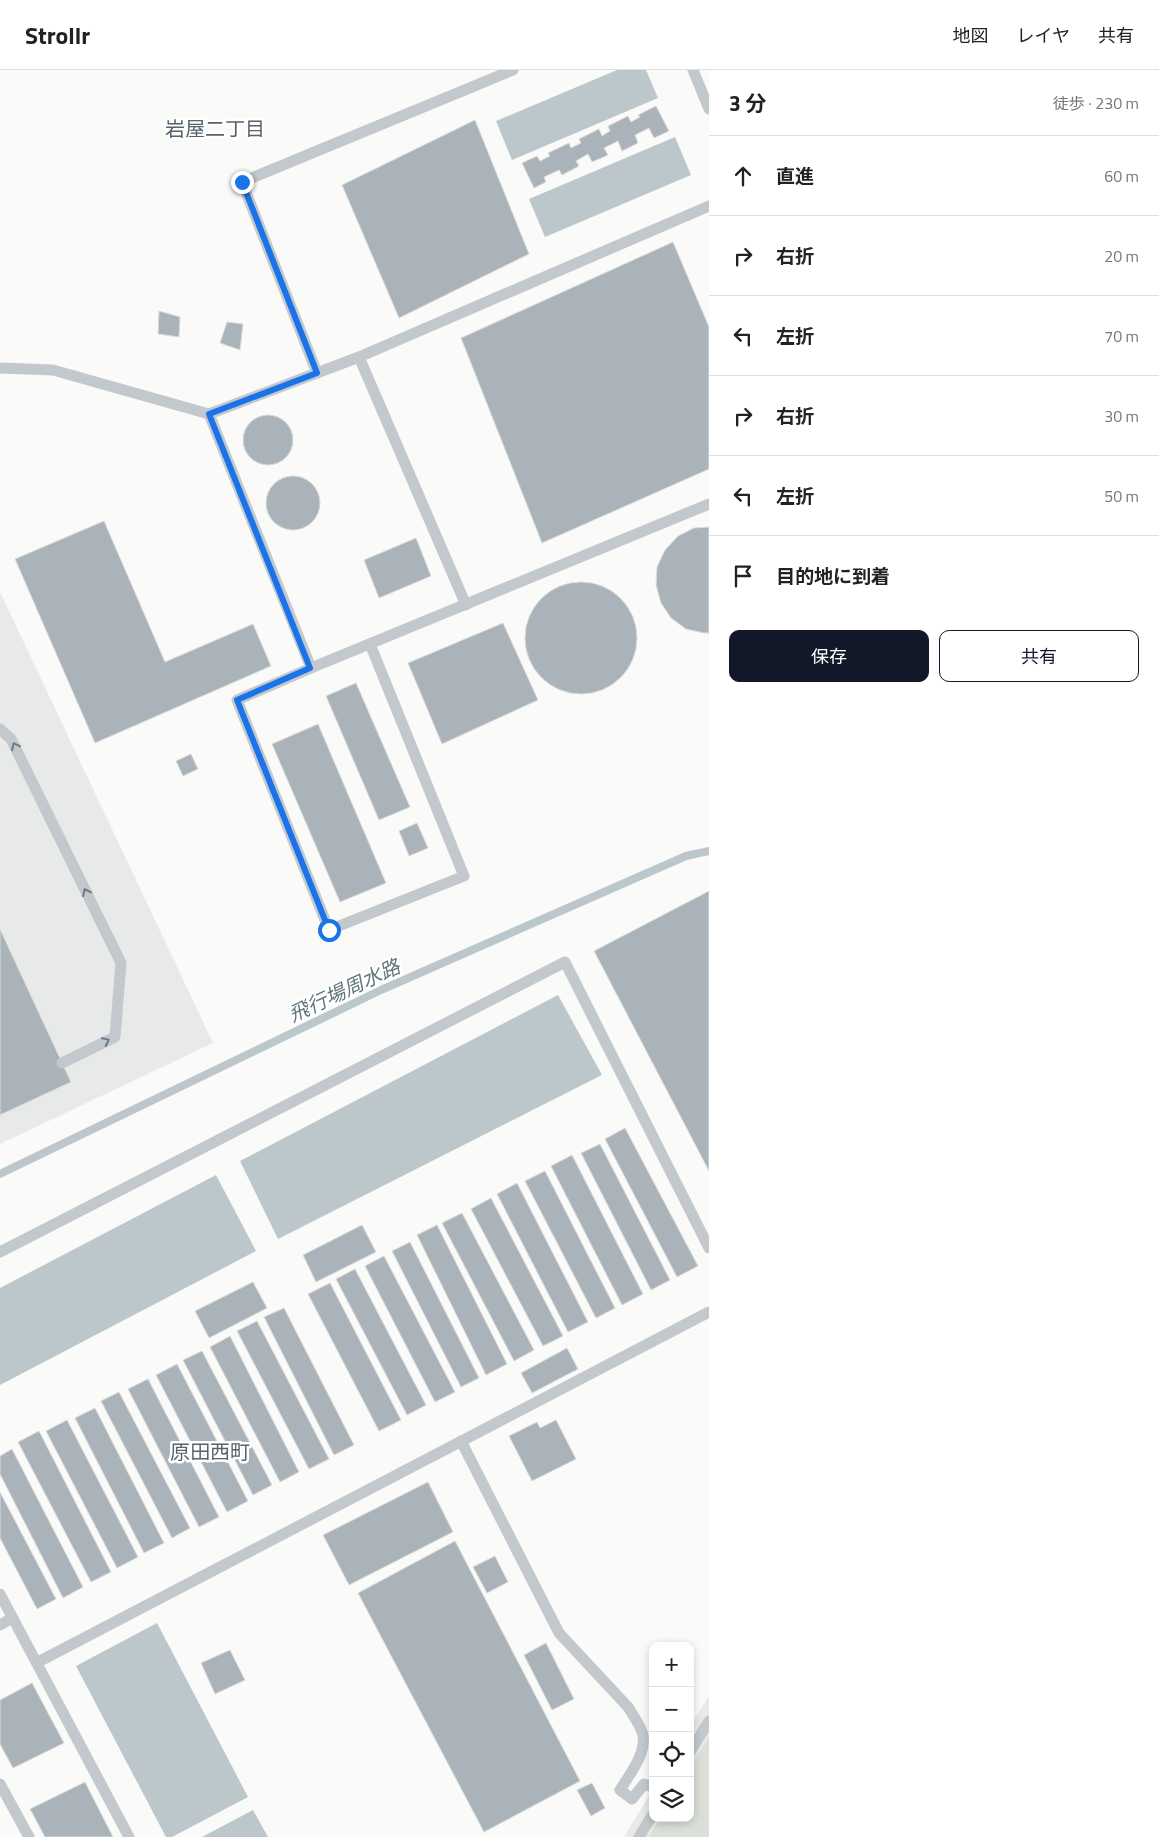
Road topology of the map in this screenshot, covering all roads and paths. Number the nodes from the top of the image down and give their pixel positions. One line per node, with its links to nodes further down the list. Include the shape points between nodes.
1 (513, 70): 7 (lane, via 242,182)
2 (693, 70): 3 (lane)
3 (709, 108)
4 (709, 206): 5 (lane)
5 (359, 357): 7 (lane); 10 (lane)
6 (0, 368): 8 (lane, via 53,370)
7 (317, 373): 8 (lane)
8 (209, 414): 12 (lane)
9 (709, 504): 10 (lane)
10 (466, 605): 11 (lane)
11 (370, 644): 12 (lane); 12 (lane, via 464,876 329,930 237,700)
12 (310, 668)
13 (0, 729): 14 (lane, one-way to 13, via 115,1037 121,963 11,739)
14 (62, 1063)
15 (709, 1248): 16 (lane, via 565,962)
16 (0, 1252)
17 (709, 1312): 18 (lane)
18 (461, 1441): 22 (lane); 26 (lane, via 559,1634 628,1707 643,1736 641,1752 620,1790 632,1799 644,1784)
19 (0, 1594): 20 (lane)
20 (12, 1618): 21 (lane); 22 (lane)
21 (0, 1624)
22 (38, 1662): 29 (lane)
23 (709, 1721): 24 (lane)
24 (694, 1745)
25 (0, 1784): 28 (lane)
26 (649, 1786)
27 (649, 1821): 30 (lane)
28 (29, 1837)
29 (129, 1837)
30 (639, 1837)

